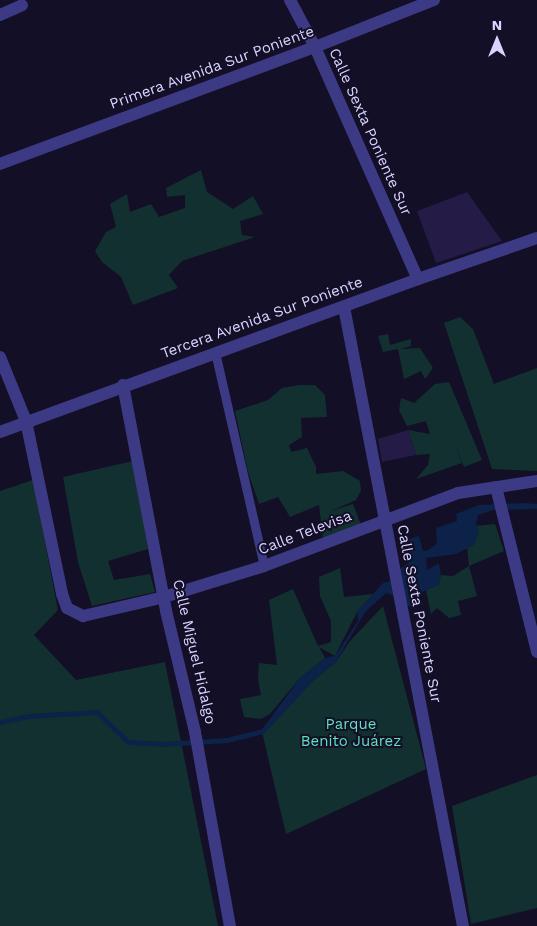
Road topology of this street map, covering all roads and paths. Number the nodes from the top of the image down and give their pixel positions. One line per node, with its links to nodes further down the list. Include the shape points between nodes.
1 (290, 0): 5 (street, Calle Sexta Poniente Sur)
2 (434, 0): 5 (street, Primera Avenida Sur Poniente)
3 (22, 5): 4 (street)
4 (0, 15)
5 (315, 47): 6 (street, Primera Avenida Sur Poniente); 8 (street, Calle Sexta Poniente Sur)
6 (0, 164)
7 (537, 238): 8 (street, Tercera Avenida Sur Poniente)
8 (418, 278): 9 (street, Tercera Avenida Sur Poniente)
9 (344, 307): 10 (street, Tercera Avenida Sur Poniente); 17 (street, Calle Sexta Poniente Sur)
10 (215, 352): 12 (street, Tercera Avenida Sur Poniente); 18 (lane)
11 (0, 358): 13 (street)
12 (123, 385): 13 (street, Tercera Avenida Sur Poniente); 19 (street, Calle Miguel Hidalgo)
13 (26, 422): 14 (street, Tercera Avenida Sur Poniente); 19 (street, Calle Televisa, via 67,608 83,616)
14 (0, 432)
15 (537, 481): 16 (street, Calle Televisa)
16 (497, 491): 17 (street, Calle Televisa, via 458,493); 20 (street)
17 (384, 521): 18 (street, Calle Televisa); 22 (street, Calle Sexta Poniente Sur)
18 (264, 566): 19 (street, Calle Televisa)
19 (164, 597): 21 (street, Calle Miguel Hidalgo, via 196,732)
20 (537, 652)
21 (230, 926)
22 (463, 926)

